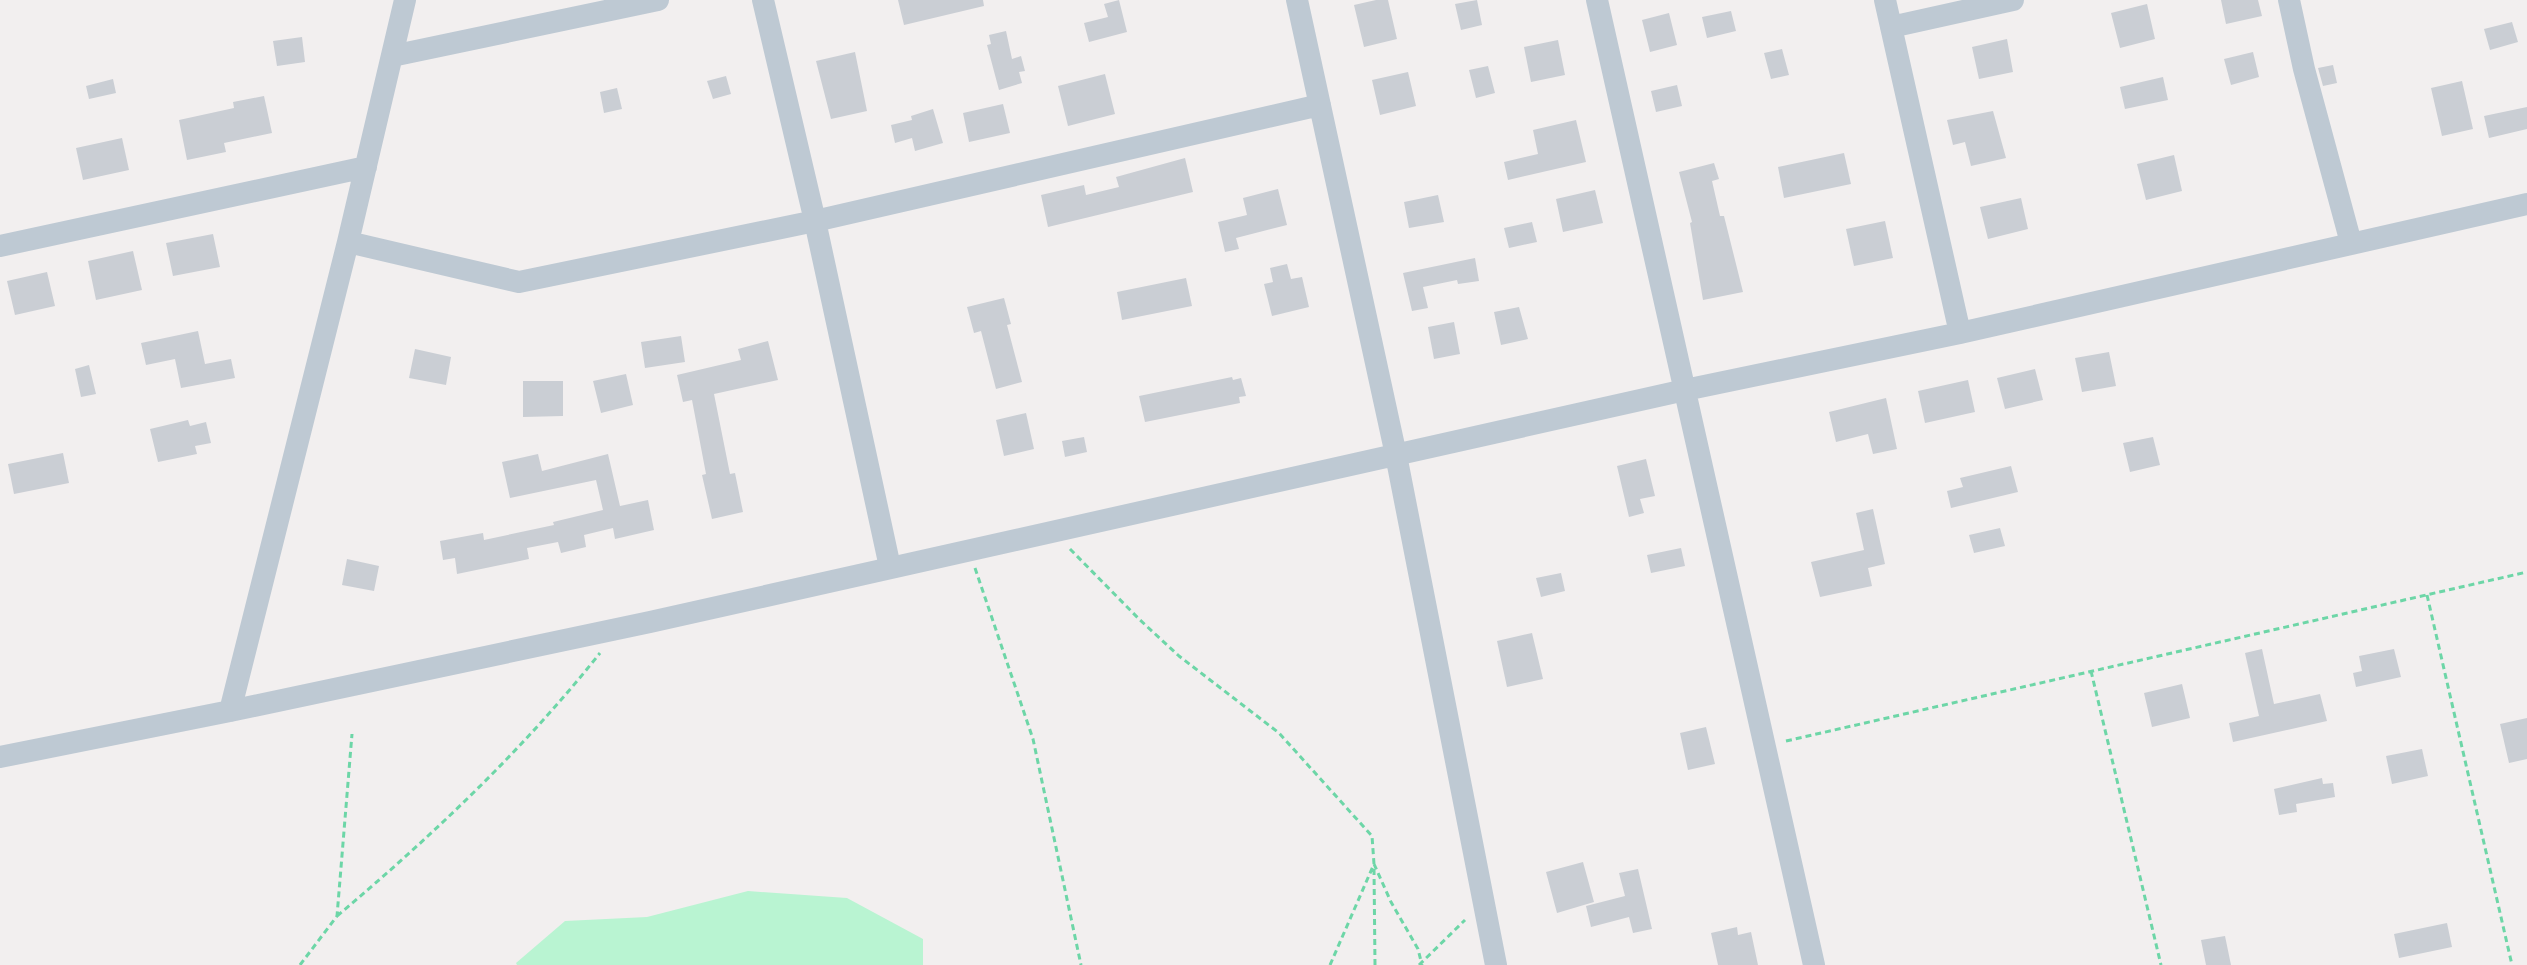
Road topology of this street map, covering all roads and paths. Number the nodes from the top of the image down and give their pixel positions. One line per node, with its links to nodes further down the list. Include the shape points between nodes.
1 (405, 0): 10 (street)
2 (658, 0): 10 (street)
3 (763, 0): 14 (street)
4 (1297, 0): 11 (street)
5 (1597, 0): 19 (street)
6 (1885, 0): 9 (street)
7 (2013, 0): 9 (street)
8 (2289, 0): 16 (street)
9 (1891, 27): 18 (street)
10 (392, 56): 12 (street)
11 (1320, 105): 14 (street); 20 (street)
12 (366, 167): 15 (street); 17 (street)
13 (2527, 204): 16 (street)
14 (815, 221): 15 (street, via 519,282); 23 (street)
15 (348, 242): 28 (street)
16 (2351, 243): 18 (street)
17 (0, 246)
18 (1960, 333): 19 (street)
19 (1685, 390): 20 (street); 30 (street)
20 (1396, 455): 21 (street); 33 (street)
21 (1057, 530): 22 (street); 32 (path, via 1179,656 1279,733 1372,836)
22 (969, 550): 23 (street); 37 (path, via 1033,739)
23 (890, 567): 28 (street)
24 (2527, 572): 25 (path)
25 (2427, 593): 27 (path); 43 (path)
26 (599, 653): 34 (path, via 553,711 483,782)
27 (2091, 671): 30 (path); 42 (path)
28 (230, 711): 31 (street)
29 (352, 734): 34 (path)
30 (1765, 746): 41 (street)
31 (0, 757)
32 (1374, 864): 35 (path); 38 (path); 39 (path)
33 (1482, 905): 35 (path); 40 (street)
34 (337, 916): 36 (path)
35 (1421, 964)
36 (300, 965)
37 (1081, 965)
38 (1330, 965)
39 (1375, 965)
40 (1496, 965)
41 (1814, 965)
42 (2161, 965)
43 (2512, 965)

